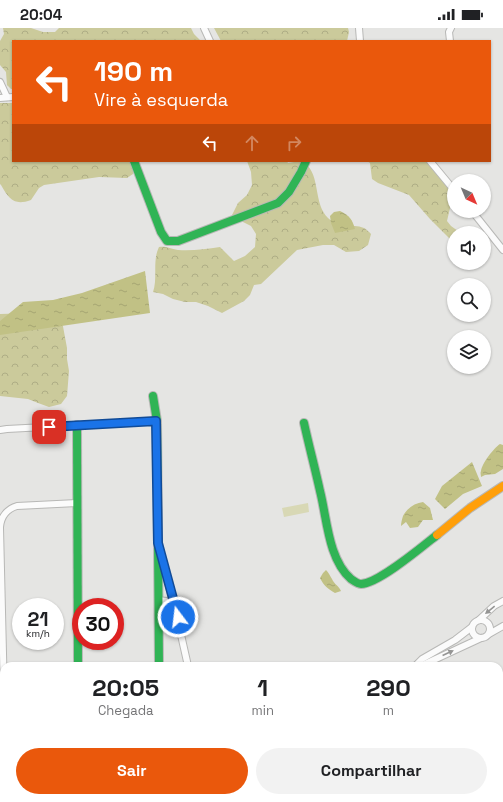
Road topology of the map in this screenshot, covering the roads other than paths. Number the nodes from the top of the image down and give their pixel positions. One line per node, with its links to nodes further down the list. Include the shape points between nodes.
1 (204, 28): 4 (street)
2 (359, 28): 5 (street)
3 (450, 28): 6 (street)
4 (210, 40)
5 (360, 40)
6 (450, 40)
7 (0, 82): 8 (street)
8 (10, 97): 9 (street)
9 (0, 98)
10 (134, 162): 11 (street, via 161,232 167,241 178,242 278,203 289,192)
11 (306, 162)
12 (431, 162): 13 (street)
13 (447, 182)
14 (478, 218): 15 (street)
15 (503, 250)
16 (153, 396): 17 (street)
17 (156, 421): 19 (street); 24 (street)
18 (304, 423): 21 (street, via 332,546 340,564 351,579 361,584 369,583 393,569)
19 (77, 425): 20 (street); 22 (street)
20 (0, 430)
21 (503, 486)
22 (77, 503): 23 (street, via 17,506 4,515); 36 (street)
23 (0, 528): 35 (street)
24 (158, 543): 25 (street); 27 (street)
25 (158, 600): 27 (street, via 166,601); 29 (street)
26 (503, 601): 30 (street, one-way to 30)
27 (175, 608): 28 (street)
28 (178, 617): 29 (street); 38 (street)
29 (158, 618): 37 (street)
30 (479, 620): 32 (street); 33 (street, via 487,622)
31 (503, 626): 33 (street)
32 (472, 627): 34 (street, via 475,636); 39 (street)
33 (489, 634): 34 (street)
34 (481, 638): 40 (street, one-way to 34)
35 (3, 662)
36 (78, 662)
37 (159, 662)
38 (187, 662)
39 (419, 662)
40 (429, 662)

